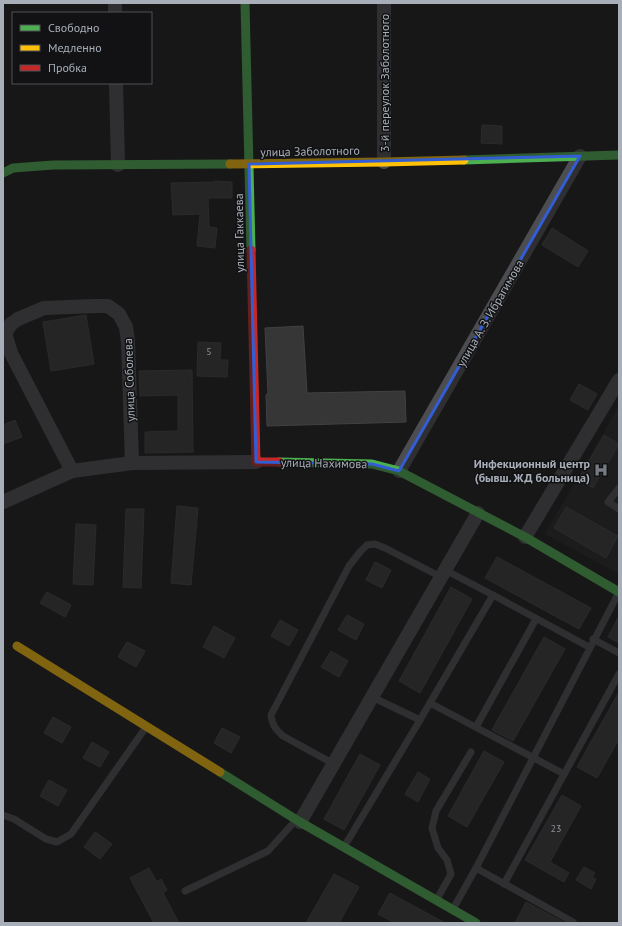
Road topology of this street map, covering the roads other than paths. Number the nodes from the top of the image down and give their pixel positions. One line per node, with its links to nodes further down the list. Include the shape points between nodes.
1 (245, 3): 7 (street, улица Гаккаева)
2 (384, 3): 6 (street, 3-й переулок Заболотного)
3 (116, 84): 8 (street)
4 (619, 155): 5 (street, улица Заболотного)
5 (580, 156): 6 (street, улица Заболотного); 14 (street, улица А. З. Ибрагимова)
6 (384, 162): 7 (street, улица Заболотного)
7 (249, 164): 8 (street, улица Заболотного); 11 (street, улица Гаккаева)
8 (118, 166): 9 (street, улица Заболотного, via 52,165 13,168)
9 (3, 173)
10 (619, 380): 19 (street)
11 (256, 462): 12 (street, улица Нахимова); 14 (street, улица Нахимова, via 372,464)
12 (132, 463): 13 (street, улица Нахимова); 13 (street, улица Соболева, via 128,342 126,327 119,314 108,306 44,308 18,319 5,333 11,353)
13 (72, 471): 16 (street, улица Нахимова)
14 (399, 471): 18 (street, улица Нахимова)
15 (619, 488): 17 (lane, via 608,502)
16 (3, 502)
17 (619, 509)
18 (478, 513): 19 (street, улица Нахимова); 20 (street)
19 (526, 537): 21 (street, улица Нахимова)
20 (443, 574): 22 (lane); 29 (street); 36 (lane, via 375,544 367,545 350,566 271,715 271,722 276,731)
21 (619, 592): 24 (lane)
22 (493, 595): 23 (lane); 30 (lane)
23 (536, 619): 26 (lane); 33 (lane)
24 (594, 639): 26 (lane); 27 (lane)
25 (17, 646): 32 (street)
26 (589, 647): 35 (lane)
27 (619, 653)
28 (619, 674): 37 (lane)
29 (372, 697): 31 (lane); 36 (street)
30 (430, 703): 31 (lane); 33 (lane)
31 (420, 720): 40 (lane)
32 (146, 726): 38 (lane, via 71,834 57,842 46,839); 39 (street)
33 (476, 727): 35 (lane)
34 (471, 752): 44 (lane, via 436,811 432,828 438,848 447,860 451,874)
35 (533, 757): 37 (lane); 41 (lane)
36 (334, 764): 39 (street)
37 (564, 774): 42 (lane)
38 (3, 815)
39 (298, 821): 40 (street); 43 (lane, via 268,851)
40 (344, 847): 44 (street)
41 (476, 868): 42 (lane); 45 (lane)
42 (504, 884): 46 (lane)
43 (186, 891)
44 (436, 900): 45 (street)
45 (453, 910): 47 (street)
46 (573, 922)
47 (476, 923)

